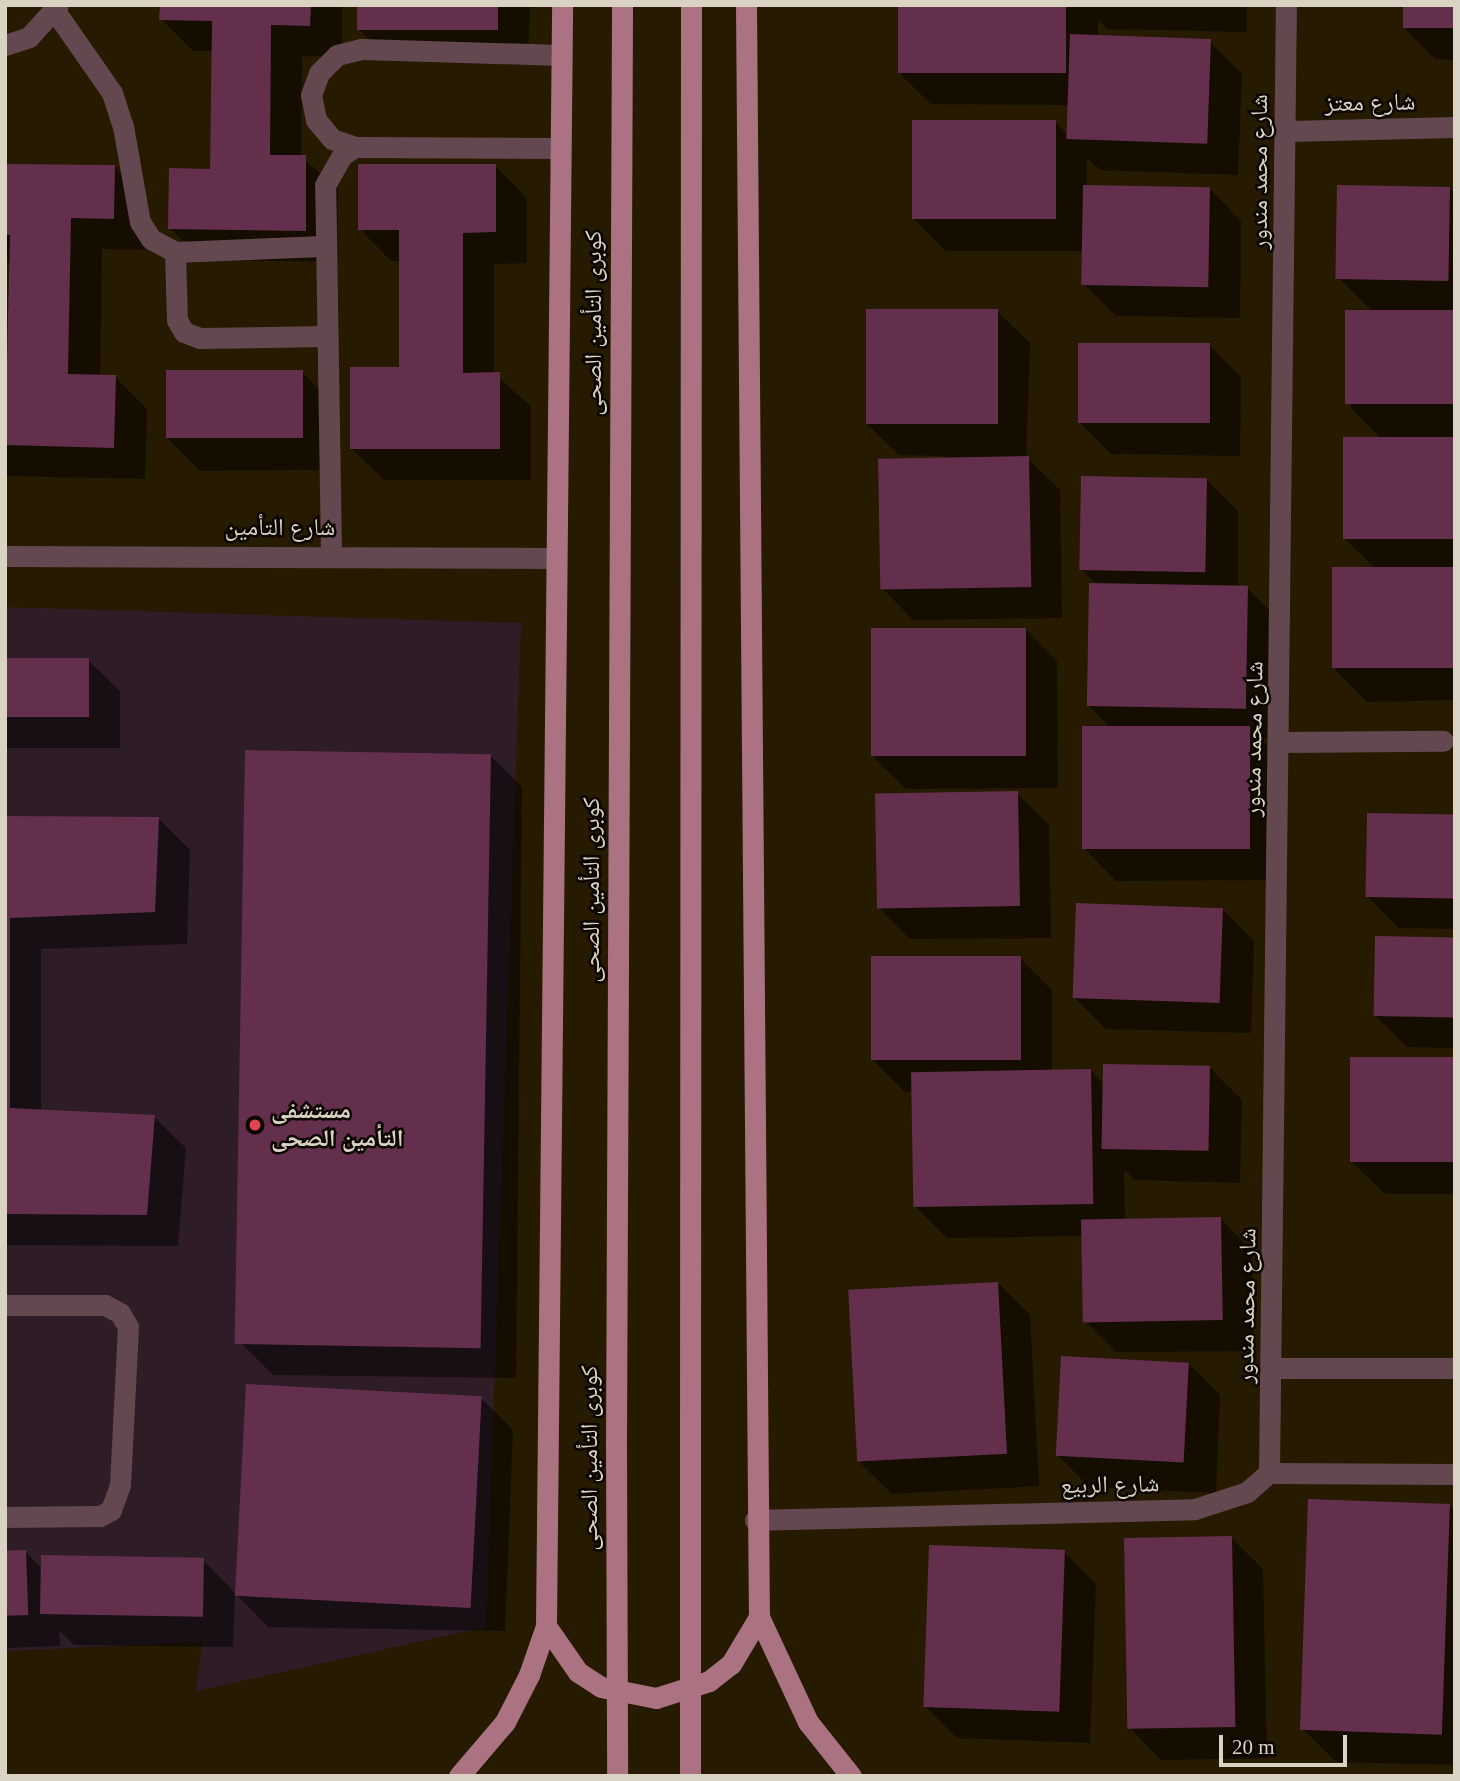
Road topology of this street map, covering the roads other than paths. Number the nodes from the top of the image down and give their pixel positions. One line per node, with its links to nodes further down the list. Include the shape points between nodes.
1 (562, 5): 8 (main road)
2 (622, 5): 31 (main road, كوبرى التأمين الصحى, bridge)
3 (691, 5): 32 (main road, bridge)
4 (746, 5): 27 (main road)
5 (1286, 5): 10 (street, شارع محمد مندور)
6 (57, 8): 7 (street, via 29,37); 14 (street, via 112,93 123,126 140,222 151,239)
7 (5, 45)
8 (560, 55): 11 (street, via 361,49 337,55 319,73 311,95 316,120 332,139); 12 (main road)
9 (1455, 127): 10 (street, شارع معتز)
10 (1287, 131): 20 (street, شارع محمد مندور)
11 (355, 148): 12 (street); 13 (street, via 342,155 325,185)
12 (558, 148): 18 (main road)
13 (323, 246): 14 (street); 15 (street)
14 (175, 252): 15 (street, via 177,320 184,332 200,338)
15 (324, 336): 16 (street)
16 (331, 554): 17 (street, شارع التأمين); 18 (street, شارع التأمين)
17 (5, 556)
18 (554, 558): 29 (main road)
19 (1443, 741): 20 (street)
20 (1280, 742): 22 (street, شارع محمد مندور)
21 (5, 1305): 26 (street, via 105,1305 120,1313 128,1335 120,1485 111,1510 100,1516)
22 (1273, 1368): 23 (street); 24 (street, شارع محمد مندور)
23 (1455, 1368)
24 (1269, 1473): 25 (street); 27 (street, شارع الربيع, via 1247,1492 1195,1509)
25 (1455, 1474)
26 (5, 1517)
27 (755, 1520): 28 (main road)
28 (759, 1617): 29 (main road, via 731,1664 709,1681 656,1698 601,1687 578,1672); 33 (main road, via 808,1722)
29 (546, 1626): 30 (main road, via 529,1675 505,1722)
30 (459, 1776)
31 (617, 1776)
32 (690, 1776)
33 (851, 1776)

